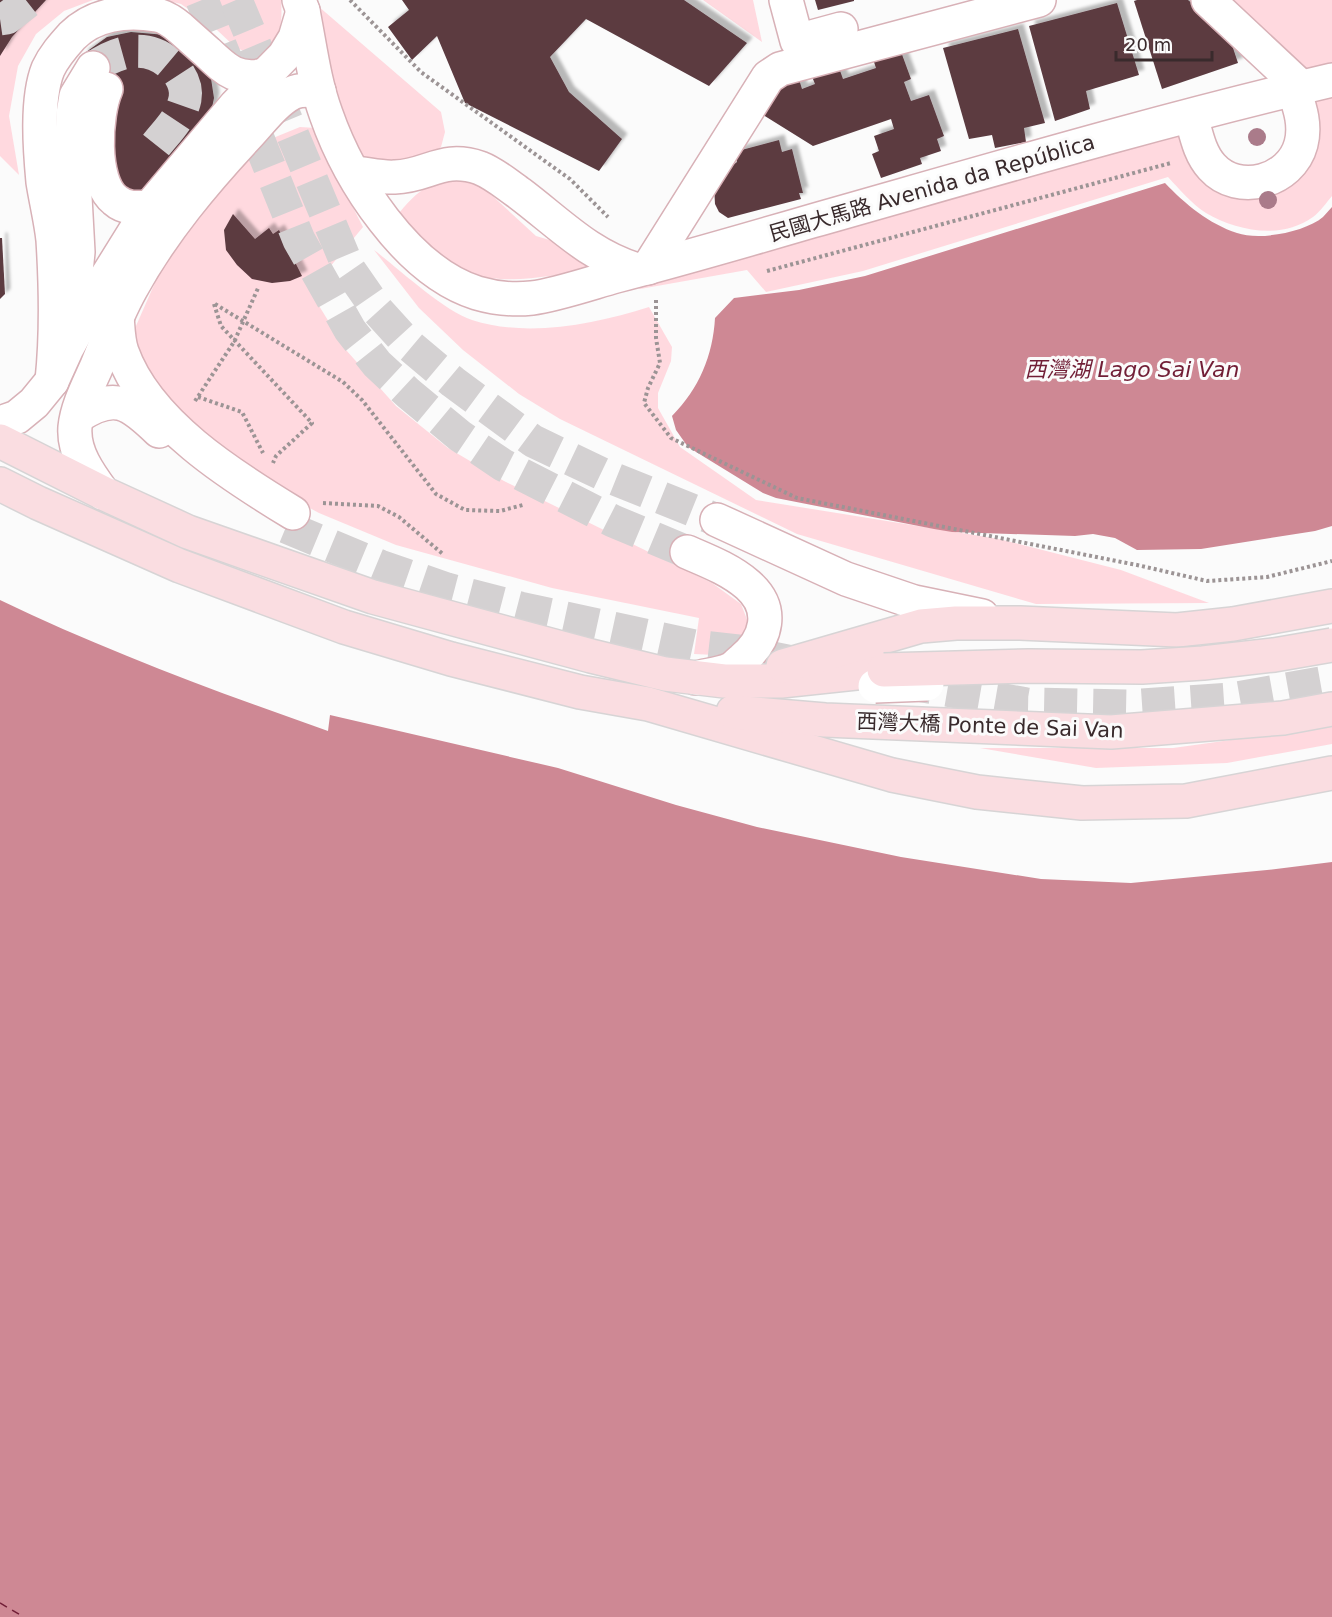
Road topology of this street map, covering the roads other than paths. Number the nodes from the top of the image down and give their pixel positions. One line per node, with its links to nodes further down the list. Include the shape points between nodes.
1 (786, 0): 4 (street, via 797,41 930,6 941,10)
2 (1039, 0): 4 (street)
3 (1208, 0): 7 (street)
4 (947, 25): 13 (street, via 780,69 768,77)
5 (308, 46): 6 (street, via 296,38); 6 (street, via 305,89 293,93); 10 (street, 民國大馬路 Avenida da República, via 336,138)
6 (272, 82): 11 (street, via 236,105); 14 (street, via 230,154 173,223 146,263); 16 (street, via 225,70 176,24 159,15 106,15 80,28 60,48 48,70 42,95 41,135 43,182 53,238)
7 (1309, 86): 8 (street, 民國大馬路 Avenida da República); 8 (street, via 1301,146 1293,162 1280,174 1263,181 1245,183 1228,179 1213,168 1203,155)
8 (1191, 116): 13 (street, 民國大馬路 Avenida da República)
9 (433, 167): 10 (street, via 396,177); 12 (street, via 412,181 390,207); 13 (street, via 466,164 493,174 587,248 619,265)
10 (354, 173): 12 (street, 民國大馬路 Avenida da República)
11 (150, 207): 15 (street); 15 (street, via 124,206 109,194 98,159 100,79 76,96 73,114 78,252)
12 (386, 225): 13 (street, 民國大馬路 Avenida da República, via 408,249 451,282 500,298 533,298)
13 (642, 269)
14 (117, 316): 17 (street); 17 (street, via 121,351 136,382 178,431 237,479 300,515 234,498 181,456 132,408 119,402 104,402)
15 (67, 348): 16 (street)
16 (52, 381): 18 (street, via 17,417)
17 (78, 416): 21 (street, via 77,449)
18 (0, 423)
19 (0, 441): 21 (main road)
20 (0, 484): 31 (main road, via 180,566 344,627 580,692)
21 (103, 493): 29 (main road, via 188,532 372,597)
22 (717, 520): 25 (street, via 846,579 884,592 943,609)
23 (687, 552): 29 (street, via 748,585 765,612 765,630 757,645)
24 (1332, 606): 25 (main road, via 1177,630)
25 (1020, 623): 29 (main road, via 921,626)
26 (1332, 645): 28 (main road, bridge, via 1203,663 1029,666)
27 (1332, 652): 28 (street, bridge, via 1272,664 1157,676)
28 (880, 678): 29 (main road, via 781,681)
29 (706, 689): 31 (main road, 西灣大橋 Ponte de Sai Van); 32 (main road, 西灣大橋 Ponte de Sai Van)
30 (1332, 700): 32 (street, via 1202,718 1114,723)
31 (648, 704): 34 (main road, via 892,775 976,792 1082,803 1186,801)
32 (754, 709): 33 (main road, 西灣大橋 Ponte de Sai Van, via 1111,732 1283,718)
33 (1332, 709)
34 (1332, 773)

